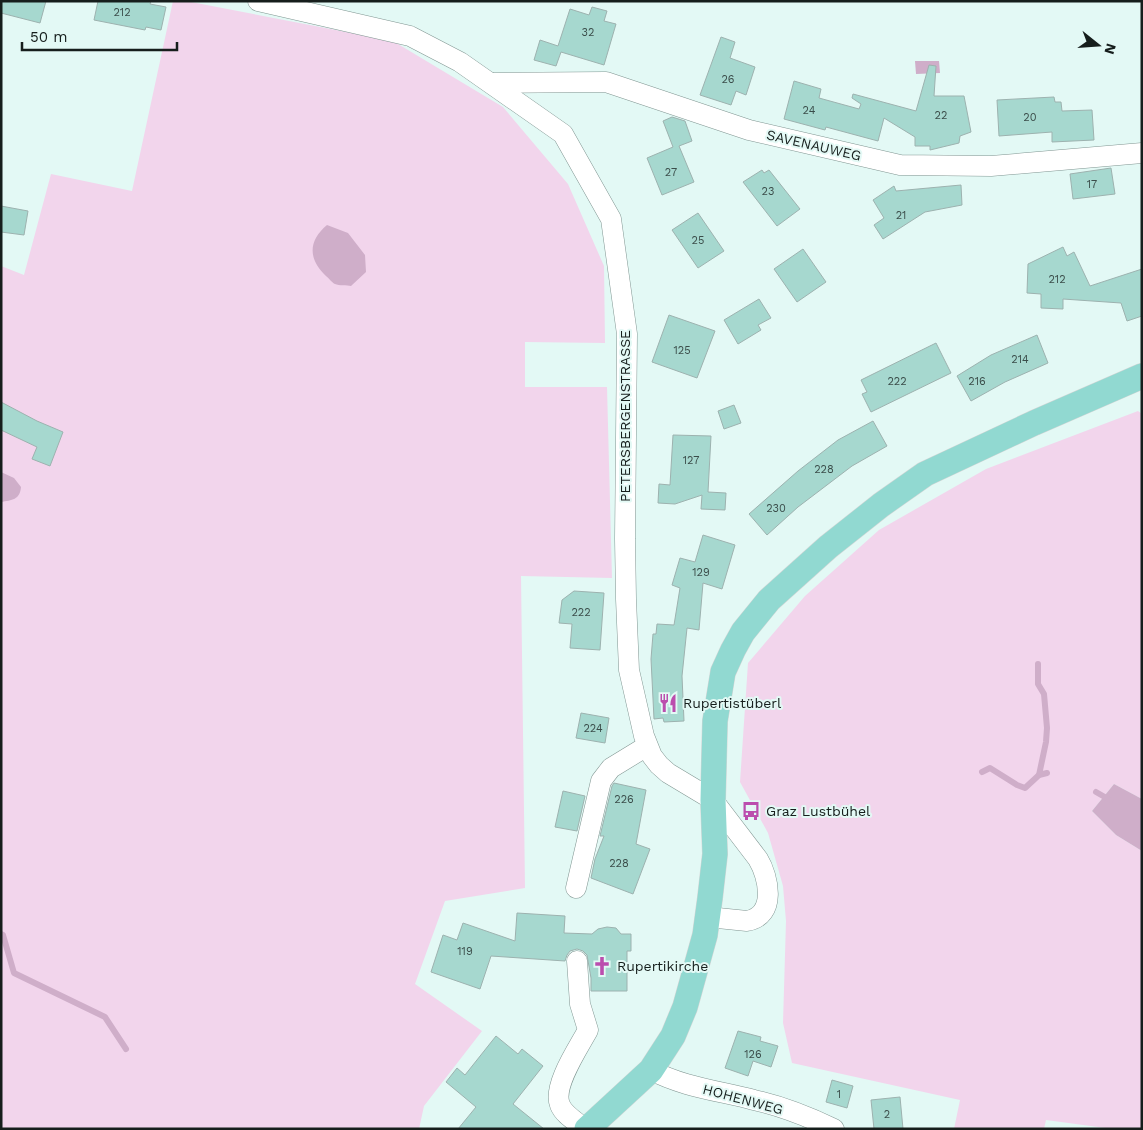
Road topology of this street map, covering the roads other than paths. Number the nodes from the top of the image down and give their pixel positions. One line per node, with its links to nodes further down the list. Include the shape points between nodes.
1 (258, 1): 2 (street, PETERSBERGENSTRASSE, via 410,36)
2 (492, 83): 3 (street, SAVENAUWEG, via 606,82 749,130 900,166 990,166); 5 (street, PETERSBERGENSTRASSE, via 563,134 611,219 627,334 625,539 630,670)
3 (1142, 153)
4 (1142, 376): 6 (main road, via 925,474 828,547 769,600 743,632 724,672 715,721)
5 (647, 746): 6 (street, PETERSBERGENSTRASSE, via 668,773); 7 (street, via 611,768 601,781)
6 (714, 800): 8 (main road, via 715,854); 8 (street, via 764,868 768,894 762,912 752,920)
7 (576, 888)
8 (708, 917): 10 (main road, via 686,1007 673,1036)
9 (577, 961): 11 (street, via 580,1004 588,1030 560,1084 559,1102 568,1115)
10 (651, 1070): 11 (main road); 12 (street, HOHENWEG, via 669,1080 757,1100)
11 (586, 1129)
12 (834, 1129)

